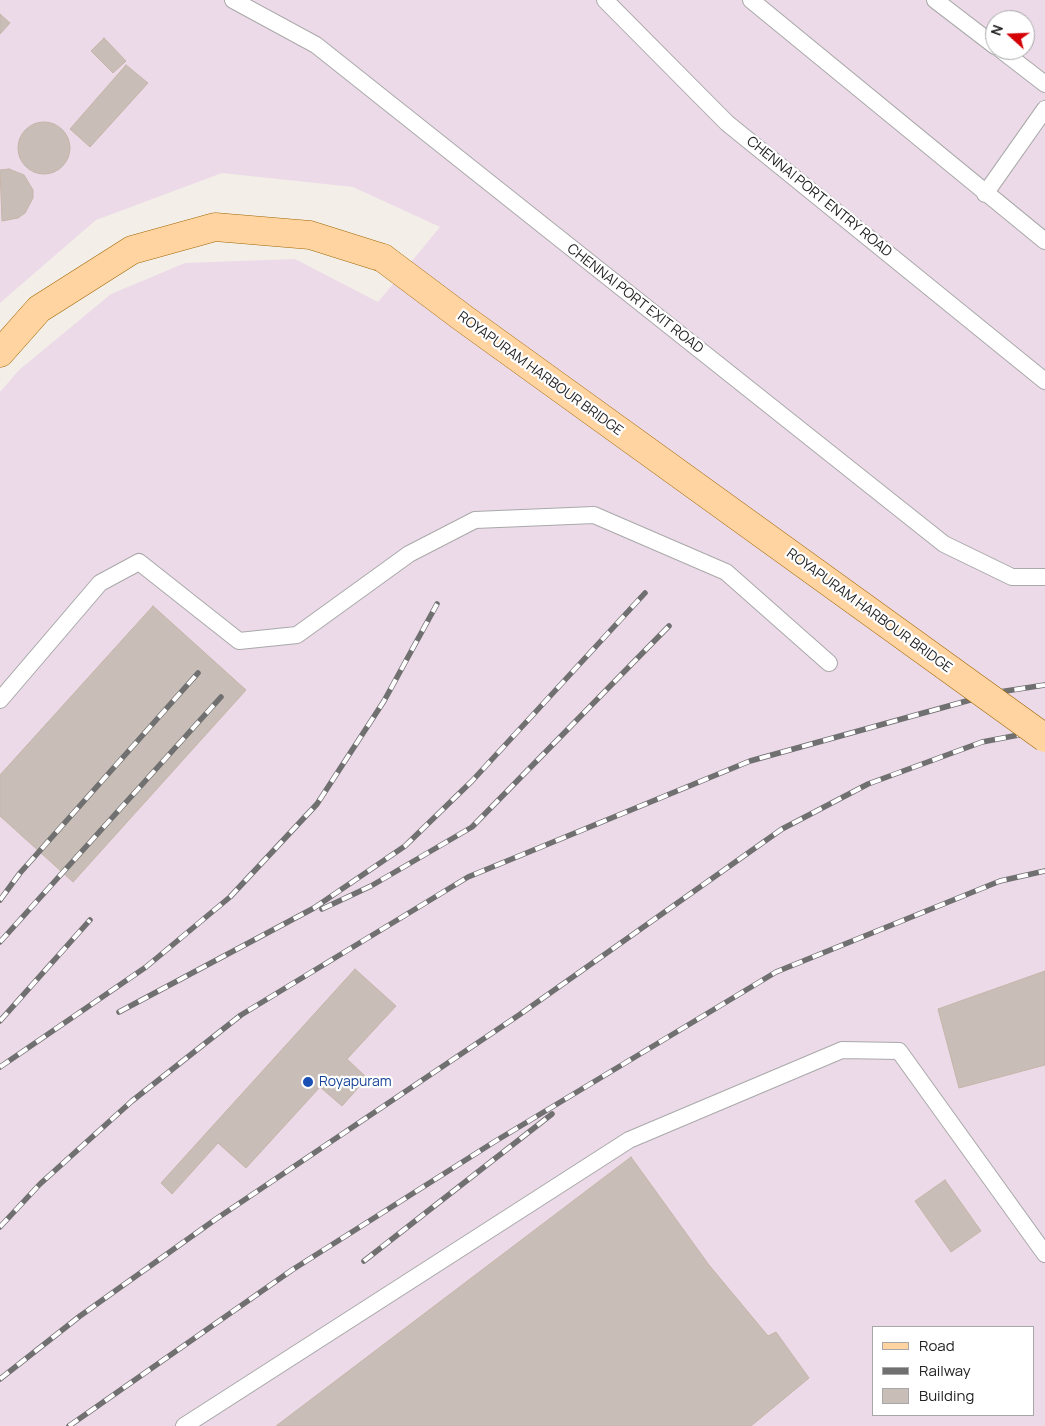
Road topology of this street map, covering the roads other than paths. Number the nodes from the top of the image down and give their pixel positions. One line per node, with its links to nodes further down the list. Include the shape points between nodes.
1 (233, 0): 13 (lane, CHENNAI PORT EXIT ROAD, via 316,45 944,544 1012,577)
2 (605, 0): 12 (lane, CHENNAI PORT ENTRY ROAD, via 727,123)
3 (751, 0): 9 (lane)
4 (935, 0): 5 (lane)
5 (985, 38)
6 (1014, 60): 7 (lane)
7 (1045, 84)
8 (1045, 109): 9 (lane)
9 (985, 194): 10 (lane)
10 (1045, 241)
11 (0, 354): 16 (main road, ROYAPURAM HARBOUR BRIDGE, bridge, via 39,309 132,250 215,227 310,235 383,258)
12 (1045, 381)
13 (1045, 577)
14 (829, 663): 15 (lane, via 726,572 594,516 475,520 409,554 297,636 240,641 139,562 100,583)
15 (0, 700)
16 (1045, 738)
17 (1045, 1254): 18 (lane, via 899,1051 842,1050 629,1140)
18 (184, 1426)

